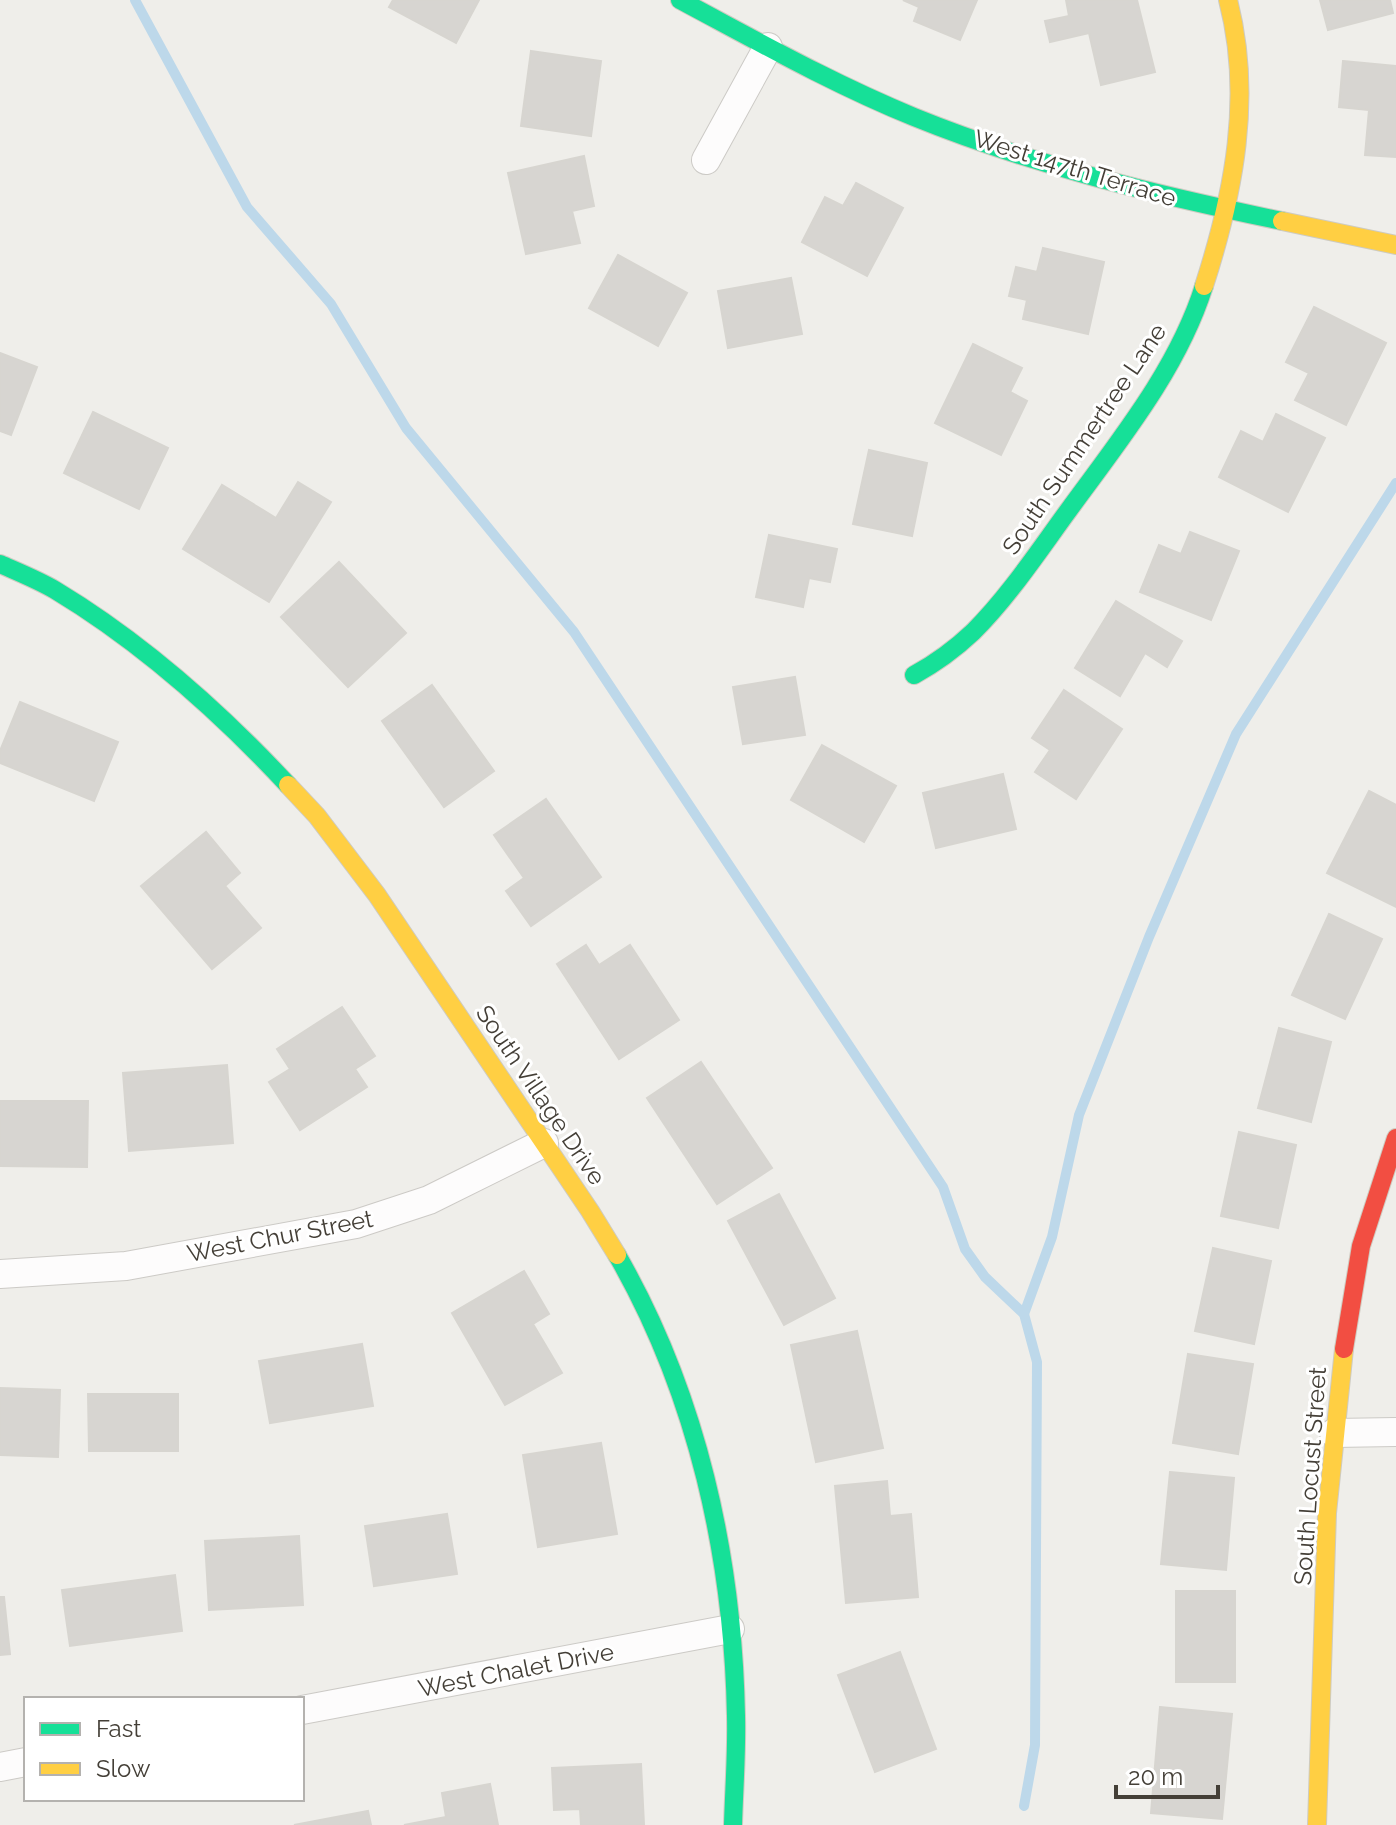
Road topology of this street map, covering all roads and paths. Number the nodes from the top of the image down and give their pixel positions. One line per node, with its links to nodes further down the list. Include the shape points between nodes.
1 (680, 0): 3 (street, West 147th Terrace)
2 (1228, 0): 5 (street, South Summertree Lane, via 1240,60 1240,103)
3 (768, 47): 4 (street); 5 (street, West 147th Terrace, via 914,117 1036,161)
4 (706, 160)
5 (1225, 209): 6 (street, West 147th Terrace); 8 (street, South Summertree Lane, via 1199,306 1173,359 1010,589 968,639)
6 (1396, 245)
7 (0, 564): 10 (street, South Village Drive, via 54,589 163,665 240,734 317,816 377,895)
8 (914, 675)
9 (1396, 1138): 13 (street, South Locust Street, via 1361,1246)
10 (544, 1143): 11 (street, West Chur Street, via 429,1200 356,1224 126,1266); 14 (street, South Village Drive, via 622,1264 677,1385 714,1515)
11 (0, 1274)
12 (1396, 1432): 13 (street)
13 (1334, 1433): 19 (street, South Locust Street)
14 (730, 1629): 15 (street, West Chalet Drive); 18 (street, South Village Drive, via 737,1706)
15 (304, 1710)
16 (24, 1762): 17 (street)
17 (0, 1767)
18 (733, 1825)
19 (1317, 1825)

